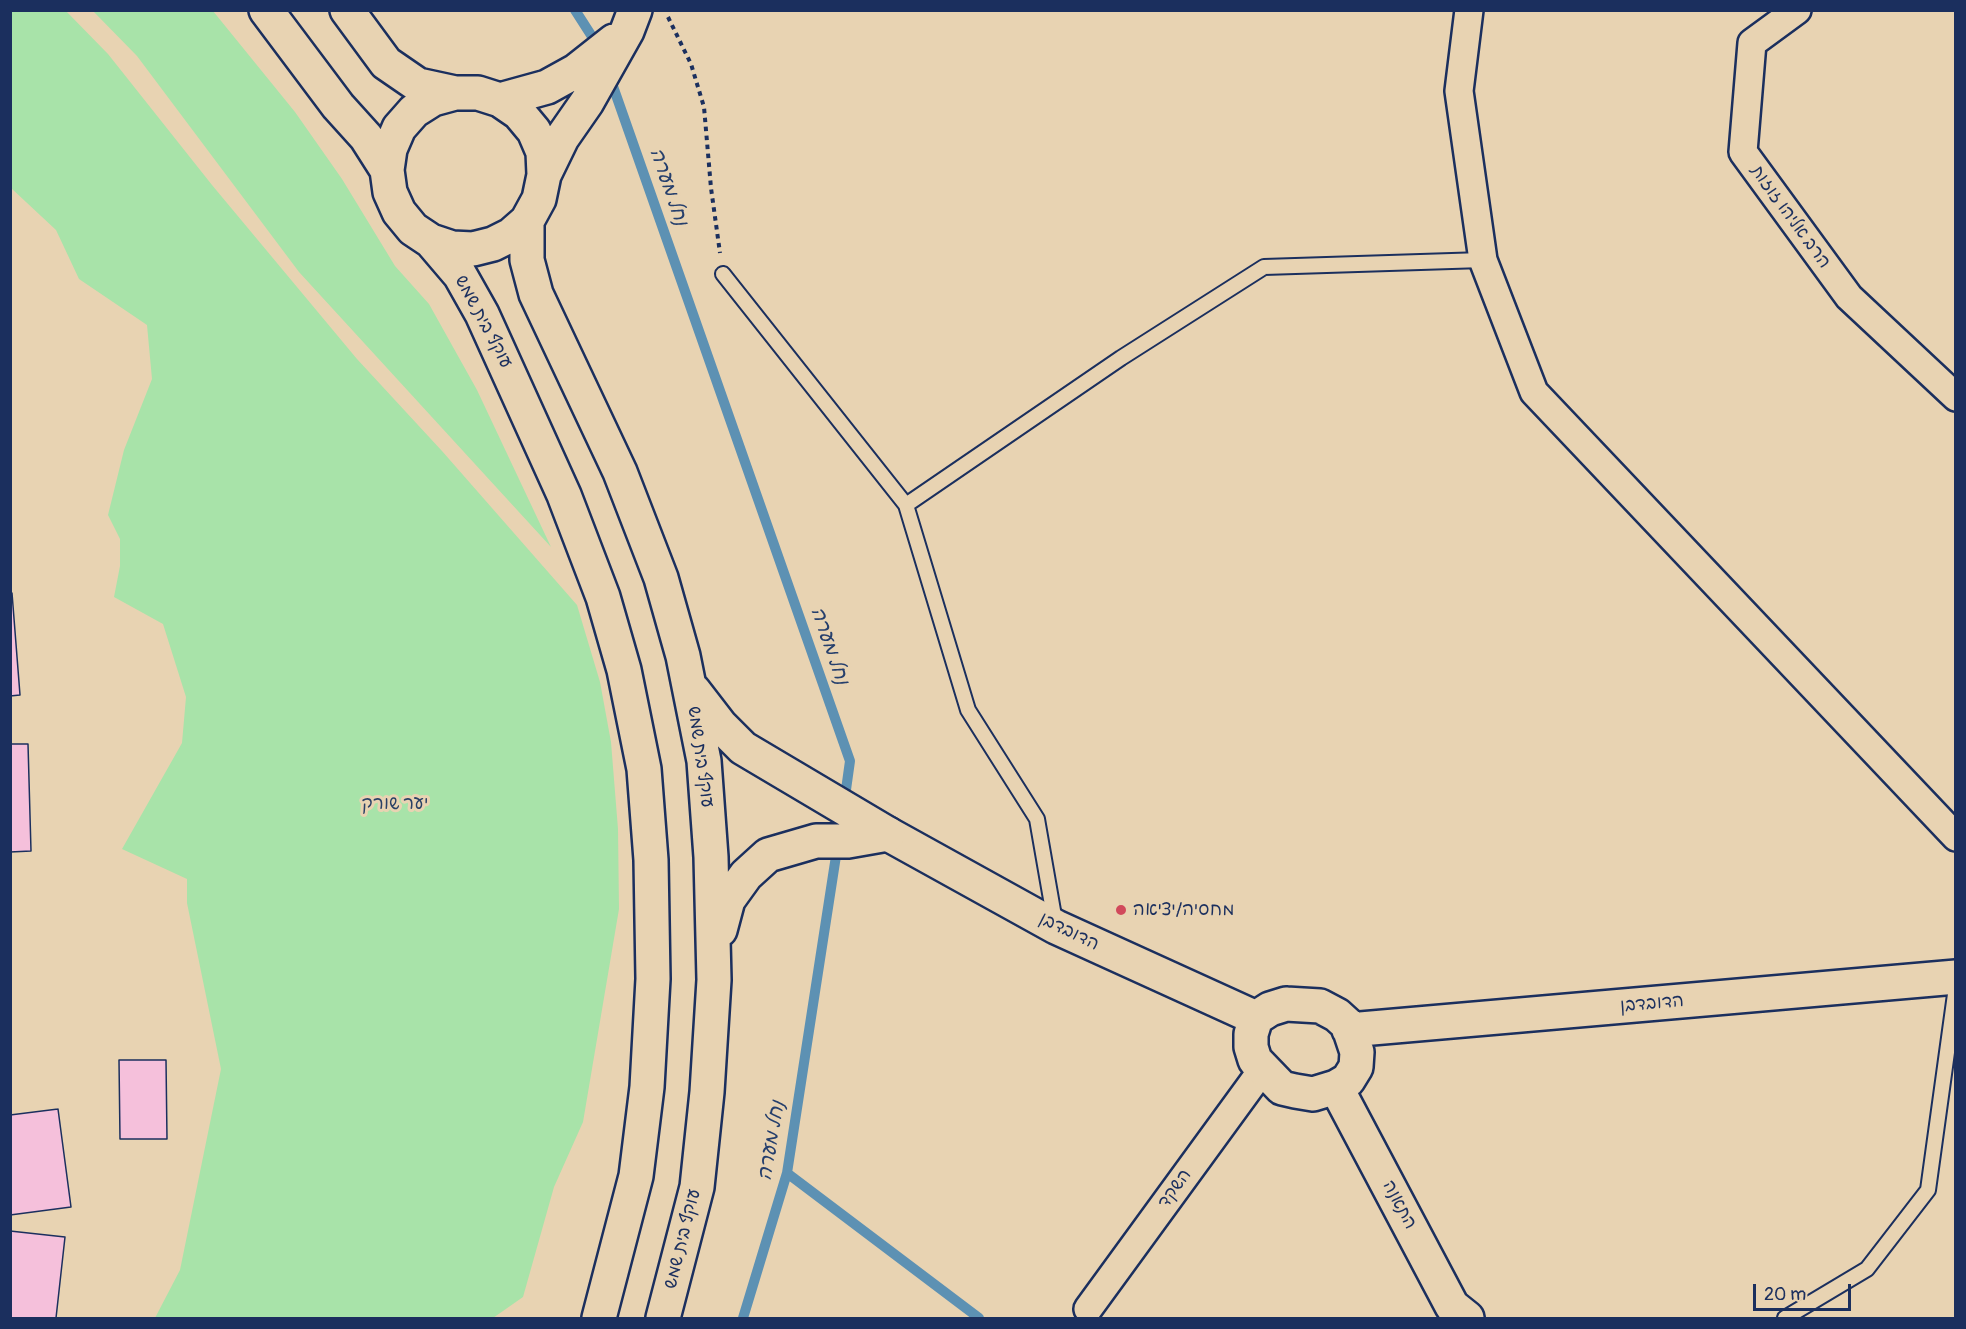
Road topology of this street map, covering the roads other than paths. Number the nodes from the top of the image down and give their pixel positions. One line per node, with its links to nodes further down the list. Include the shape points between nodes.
1 (266, 10): 8 (main road, via 366,137)
2 (347, 10): 6 (main road, via 386,63 418,85)
3 (1469, 10): 12 (street, via 1459,91)
4 (1797, 10): 14 (street, הרב אליהו זוזות, via 1752,43 1743,152 1849,297)
5 (631, 21): 7 (main road, via 576,72 547,87); 9 (main road)
6 (455, 93): 7 (main road, via 478,93); 8 (main road, via 433,99 414,111 399,128)
7 (500, 100): 9 (main road, via 519,113 534,131 543,152)
8 (387, 170): 11 (main road, via 390,192 399,212 413,229)
9 (544, 175): 10 (main road, via 539,199)
10 (527, 221): 11 (main road, via 512,235 473,249); 16 (main road, עוקף בית שמש, via 527,260 536,294 620,472 661,578)
11 (431, 241): 28 (main road, עוקף בית שמש, via 460,275 482,314 564,495 603,597 624,670 644,769 651,860 653,979 647,1087 636,1176)
12 (1483, 260): 15 (lane, via 1264,267 1121,358); 18 (street, via 1534,392)
13 (723, 274): 15 (lane)
14 (1956, 397)
15 (906, 505): 19 (lane, via 968,710 1037,819)
16 (690, 686): 17 (main road, הדובדבן, via 743,748); 20 (main road, עוקף בית שמש, via 704,761)
17 (888, 834): 19 (main road, הדובדבן); 20 (main road, via 848,841 816,841 768,855 746,875 728,900)
18 (1956, 837)
19 (1056, 927): 23 (main road, הדובדבן)
20 (714, 955): 29 (main road, עוקף בית שמש, via 707,1092 697,1187)
21 (1956, 977): 24 (main road, הדובדבן)
22 (1956, 987): 31 (lane, via 1928,1190 1867,1269)
23 (1256, 1018): 24 (main road, via 1286,1004 1320,1006 1337,1015); 25 (main road, via 1251,1047)
24 (1350, 1030): 26 (main road, via 1357,1052 1356,1067 1348,1080)
25 (1263, 1069): 26 (main road, via 1282,1088 1313,1094); 27 (street, השקד)
26 (1336, 1087): 30 (main road, התאנה, via 1452,1306)
27 (1088, 1309)
28 (599, 1318)
29 (663, 1318)
30 (1467, 1318)
31 (1785, 1318)

